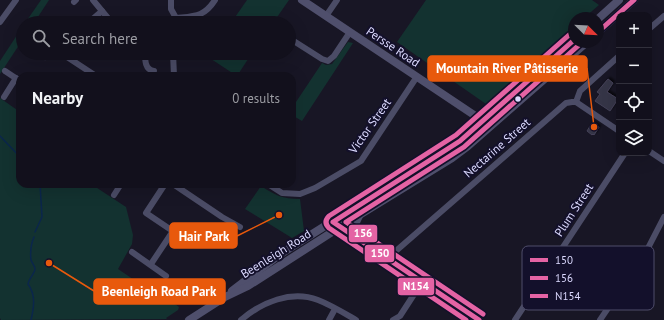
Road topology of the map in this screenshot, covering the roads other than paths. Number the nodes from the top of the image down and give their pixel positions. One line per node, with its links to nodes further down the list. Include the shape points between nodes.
1 (16, 0): 17 (street)
2 (93, 0): 9 (street)
3 (171, 0): 13 (street)
4 (215, 0): 14 (street, via 210,8)
5 (302, 0): 15 (main road, Persse Road)
6 (337, 0): 15 (street)
7 (619, 0): 10 (main road)
8 (634, 0): 19 (main road)
9 (102, 11): 11 (street); 12 (street)
10 (604, 14)
11 (96, 16)
12 (106, 16)
13 (174, 16)
14 (198, 16)
15 (326, 16): 20 (main road, Persse Road)
16 (664, 16): 18 (street)
17 (0, 22)
18 (652, 26)
19 (604, 27)
20 (350, 32): 21 (street, via 328,61); 32 (main road, Persse Road)
21 (296, 42)
22 (568, 45): 37 (main road, Beenleigh Road)
23 (580, 48): 38 (main road, Beenleigh Road)
24 (616, 59): 36 (street, via 580,91)
25 (72, 60): 29 (street)
26 (145, 60): 30 (street)
27 (174, 60): 31 (street)
28 (5, 71): 33 (street)
29 (90, 72)
30 (151, 72)
31 (174, 72)
32 (416, 78): 37 (main road, Persse Road); 46 (street, Victor Street, via 361,162 300,194 282,193)
33 (16, 79)
34 (16, 82): 35 (street)
35 (4, 97)
36 (576, 102): 39 (street); 58 (street, Nectarine Street, via 566,103 397,250)
37 (483, 120): 38 (main road, Persse Road); 50 (main road, Beenleigh Road, via 460,141)
38 (490, 127): 48 (main road, Beenleigh Road, via 452,158)
39 (616, 129)
40 (652, 153): 42 (street)
41 (623, 156): 55 (street, Plum Street)
42 (664, 160)
43 (118, 188): 47 (street)
44 (162, 188): 52 (street, via 146,213)
45 (179, 188): 51 (street)
46 (274, 188)
47 (114, 195)
48 (359, 216): 50 (main road, Beenleigh Road); 53 (main road)
49 (664, 217): 56 (street)
50 (337, 224): 53 (main road); 66 (main road, Beenleigh Road, via 279,256 225,297)
51 (235, 226)
52 (172, 231): 54 (street); 59 (street)
53 (354, 237): 58 (main road)
54 (192, 244)
55 (564, 246)
56 (649, 246)
57 (132, 252): 59 (street)
58 (390, 261): 61 (main road)
59 (151, 264): 60 (street)
60 (166, 276)
61 (422, 282): 65 (street); 71 (main road)
62 (336, 309): 67 (street, via 319,300 294,296 275,300); 68 (street); 69 (street)
63 (522, 309): 72 (street, Plum Street)
64 (607, 310): 73 (street)
65 (399, 318): 70 (street)
66 (188, 320)
67 (241, 320)
68 (329, 320)
69 (356, 320)
70 (393, 320)
71 (479, 320)
72 (515, 320)
73 (600, 320)

